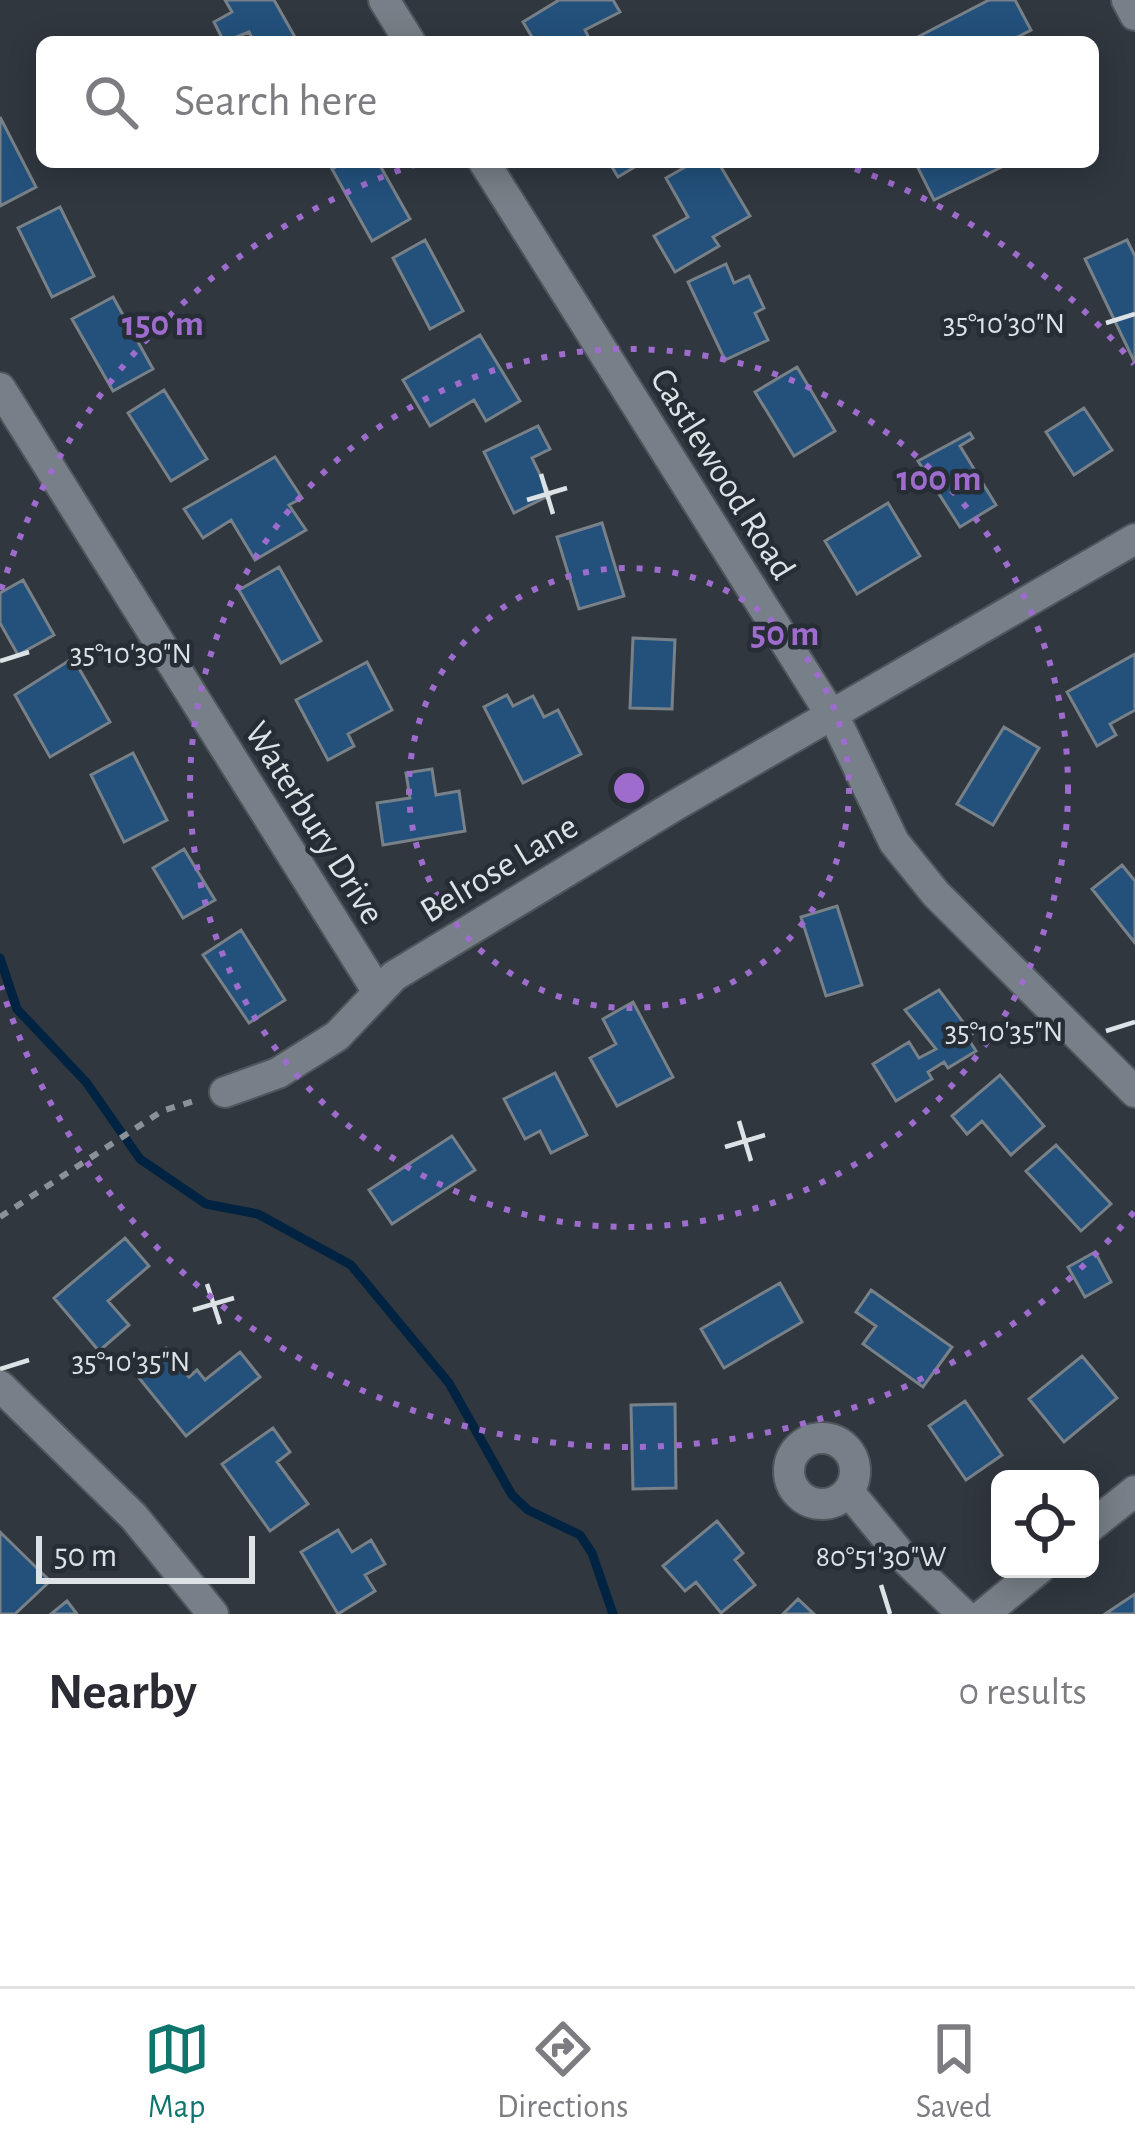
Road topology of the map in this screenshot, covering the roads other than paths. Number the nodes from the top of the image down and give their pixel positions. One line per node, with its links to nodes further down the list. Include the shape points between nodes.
1 (384, 0): 4 (street)
2 (1127, 0): 3 (street)
3 (1135, 15)
4 (406, 36)
5 (488, 168): 8 (street, Castlewood Road)
6 (0, 388): 9 (street, Waterbury Drive)
7 (1135, 538): 8 (street, Belrose Lane)
8 (831, 713): 9 (street, Belrose Lane); 11 (street, Castlewood Road, via 907,861)
9 (378, 992): 10 (street, Belrose Lane, via 337,1036 278,1073)
10 (225, 1092)
11 (1135, 1092)
12 (0, 1386): 17 (street, via 134,1517)
13 (1135, 1490): 15 (street)
14 (849, 1492): 18 (street)
15 (1099, 1520)
16 (1028, 1578): 19 (street)
17 (213, 1614)
18 (963, 1614)
19 (984, 1614)

